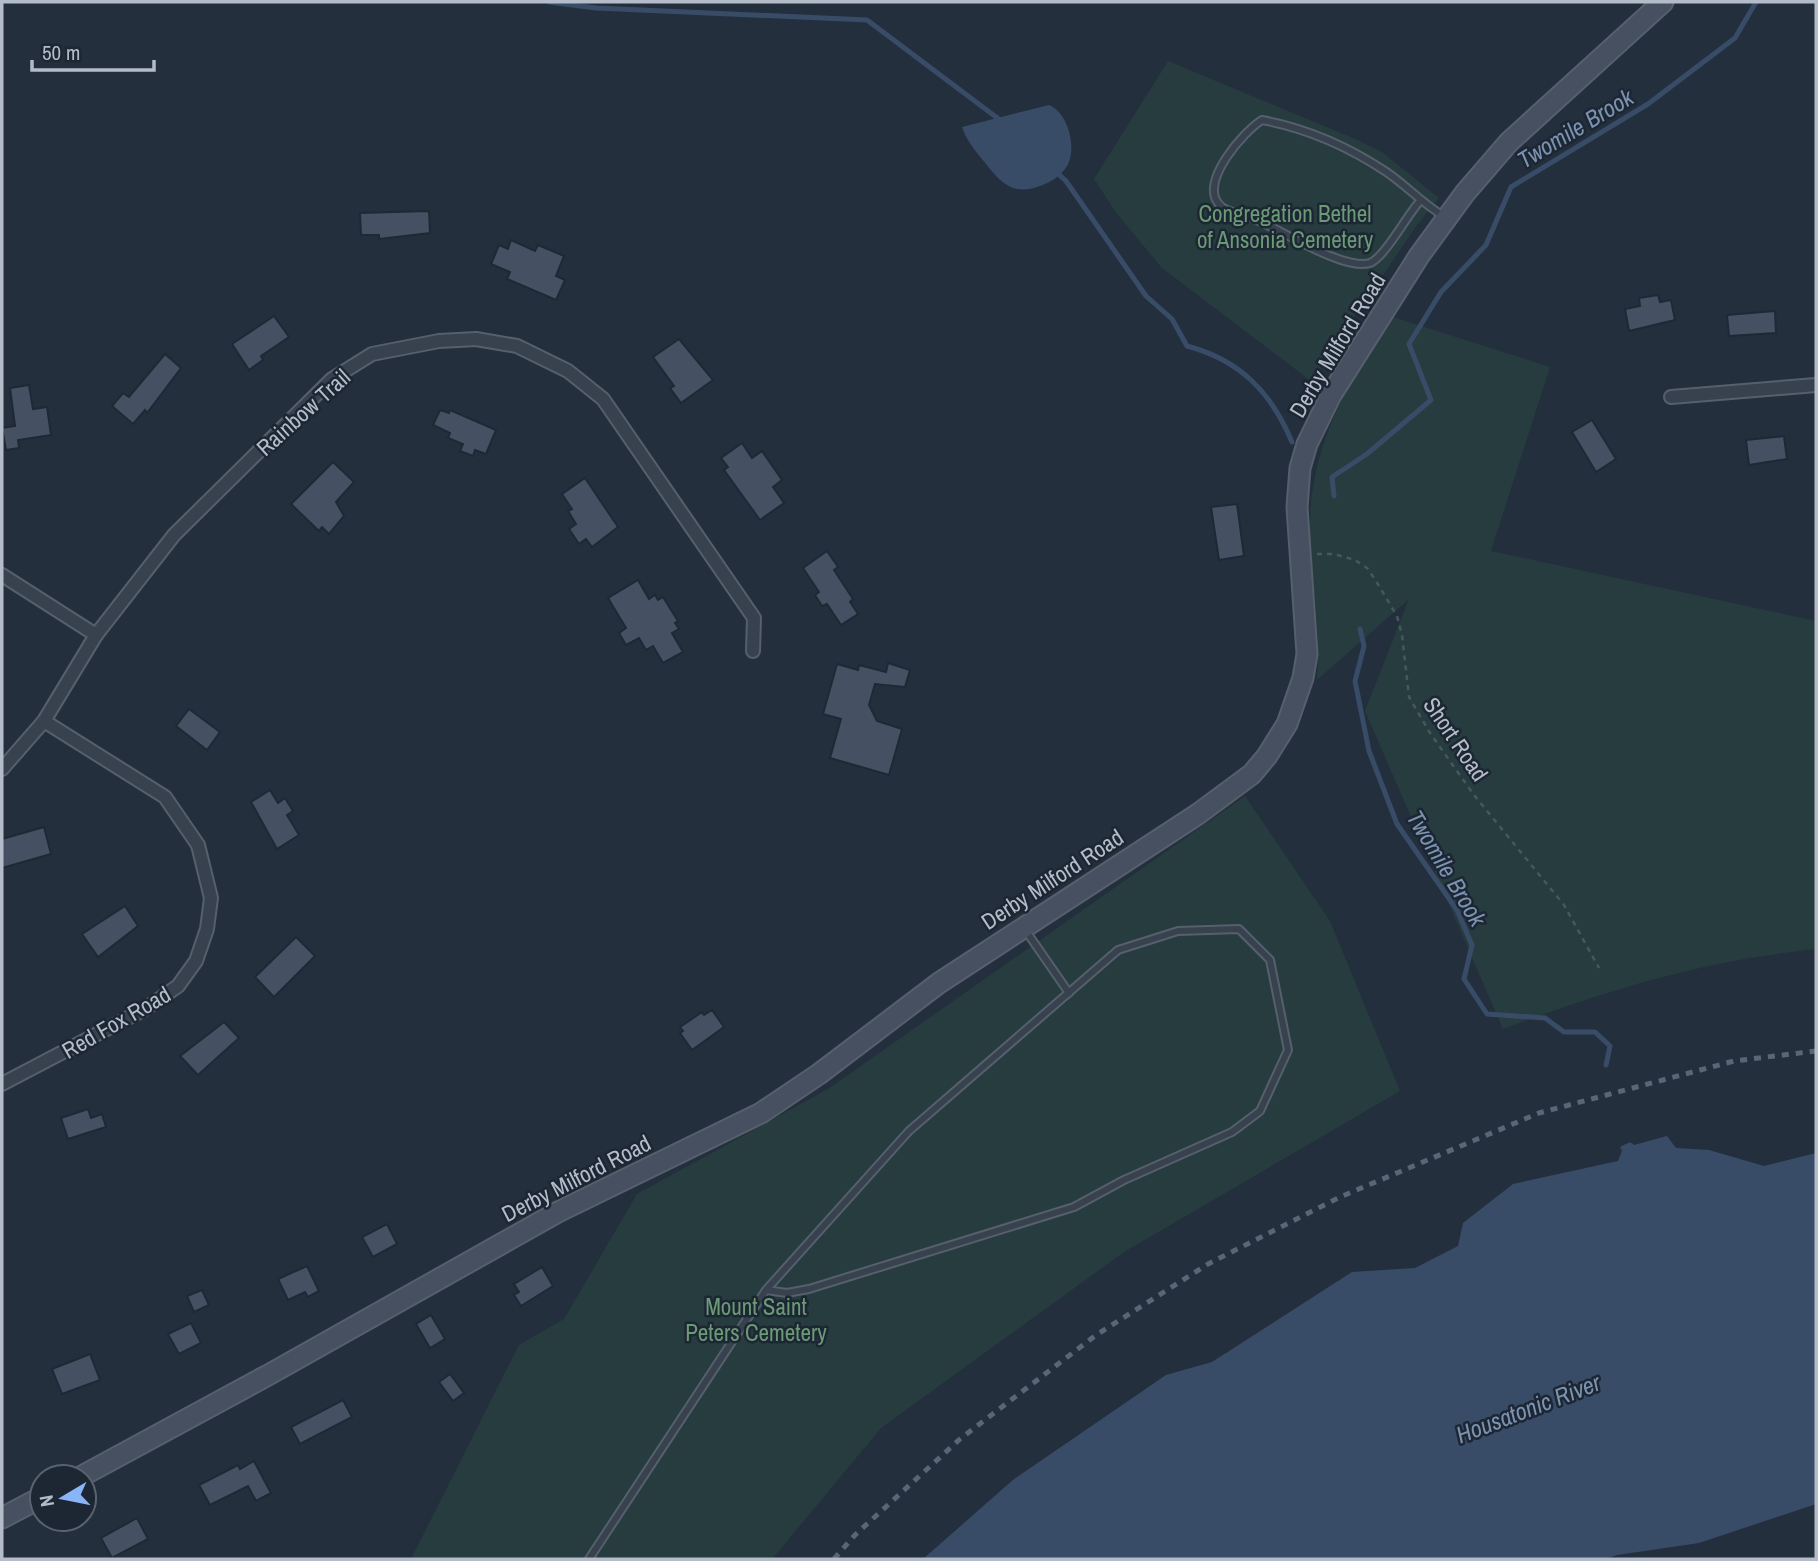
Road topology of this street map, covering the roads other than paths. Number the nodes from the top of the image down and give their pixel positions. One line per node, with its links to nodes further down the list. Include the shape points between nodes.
1 (1663, 2): 3 (main road, Derby Milford Road, via 1509,142)
2 (1420, 201): 2 (lane, via 1388,172 1339,144 1262,120 1246,130 1218,173 1213,191 1218,204 1228,211 1355,263 1369,263 1380,256); 3 (lane)
3 (1446, 218): 11 (main road, Derby Milford Road, via 1364,341 1316,422 1304,456 1298,487 1307,654 1287,724 1268,757 1228,794)
4 (1816, 385): 5 (street)
5 (1671, 397)
6 (2, 575): 7 (street)
7 (96, 635): 8 (street, Rainbow Trail, via 174,535 331,379 373,354 439,341 476,340 517,346 568,371 603,399 754,618); 9 (street, Rainbow Trail)
8 (753, 651)
9 (44, 722): 10 (street, Rainbow Trail); 13 (street, Red Fox Road, via 165,797 198,845 211,898 196,961 178,986 145,1009)
10 (2, 769)
11 (1023, 926): 12 (lane); 15 (main road, Derby Milford Road, via 761,1112 558,1212)
12 (1069, 993): 14 (lane, via 909,1131); 14 (lane, via 1118,950 1178,931 1239,929 1270,960 1288,1050 1260,1111 1233,1132 1074,1207 809,1289)
13 (2, 1084)
14 (766, 1290): 18 (lane)
15 (98, 1467)
16 (28, 1504): 17 (main road)
17 (2, 1518)
18 (589, 1559)

